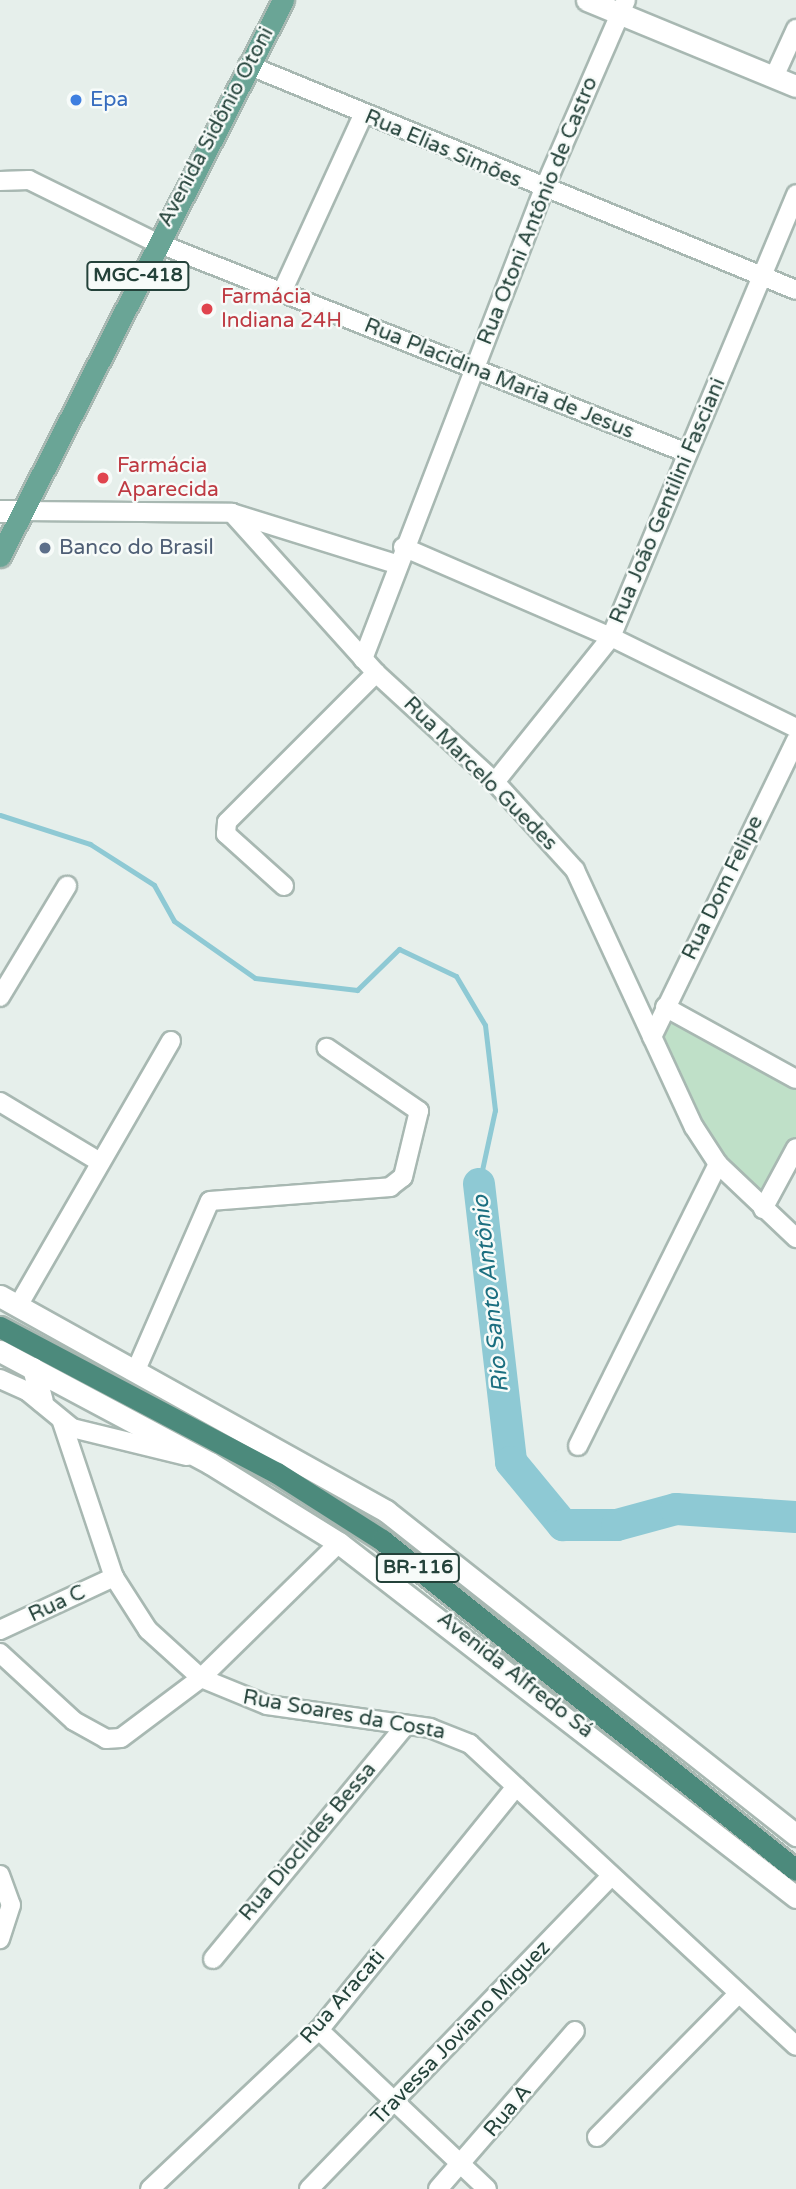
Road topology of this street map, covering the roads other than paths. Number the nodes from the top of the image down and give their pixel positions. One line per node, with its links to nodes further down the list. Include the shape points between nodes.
1 (283, 0): 5 (main road, Avenida Sidônio Otoni / MGC-418)
2 (587, 0): 3 (street)
3 (623, 7): 6 (street); 10 (street, Rua Otoni Antônio de Castro)
4 (796, 29): 6 (street)
5 (248, 65): 8 (street, Rua Elias Simões); 12 (main road, Avenida Sidônio Otoni / MGC-418)
6 (774, 77): 7 (street)
7 (796, 86)
8 (363, 115): 10 (street, Rua Elias Simões); 15 (street)
9 (1, 180): 12 (street, Rua Placidina Maria de Jesus, via 29,180)
10 (543, 191): 13 (street, Rua Elias Simões); 16 (street, Rua Otoni Antônio de Castro)
11 (796, 194): 13 (street, Rua João Gentilini Fasciani)
12 (155, 242): 15 (street, Rua Placidina Maria de Jesus); 18 (main road, Avenida Sidônio Otoni / MGC-418)
13 (761, 278): 14 (street, Rua Elias Simões); 17 (street, Rua João Gentilini Fasciani)
14 (796, 290)
15 (282, 292): 16 (street, Rua Placidina Maria de Jesus)
16 (473, 369): 17 (street, Rua Placidina Maria de Jesus); 20 (street, Rua Otoni Antônio de Castro)
17 (687, 453): 23 (street, Rua João Gentilini Fasciani)
18 (10, 511): 19 (street); 21 (main road, Avenida Sidônio Otoni / MGC-418)
19 (232, 513): 22 (street); 24 (street, Rua Marcelo Guedes)
20 (403, 547): 22 (street, Rua Otoni Antônio de Castro); 23 (street)
21 (0, 556)
22 (396, 564): 24 (street, Rua Otoni Antônio de Castro)
23 (611, 637): 26 (street); 28 (street, Rua João Gentilini Fasciani)
24 (363, 659): 25 (street, Rua Marcelo Guedes)
25 (376, 673): 28 (street, Rua Marcelo Guedes); 30 (street, via 227,822 226,834)
26 (796, 728)
27 (796, 740): 32 (street, Rua Dom Felipe)
28 (495, 782): 33 (street, Rua Marcelo Guedes, via 575,870)
29 (67, 886): 31 (street)
30 (284, 886)
31 (0, 997)
32 (665, 1007): 33 (street, Rua Dom Felipe); 36 (street)
33 (652, 1037): 40 (street, Rua Marcelo Guedes)
34 (171, 1041): 39 (street)
35 (327, 1048): 47 (street, via 419,1111 403,1177 390,1187 210,1201)
36 (796, 1079)
37 (0, 1102): 39 (street)
38 (796, 1148): 41 (street)
39 (100, 1162): 43 (street)
40 (718, 1164): 41 (street, Rua Marcelo Guedes); 51 (street)
41 (763, 1209): 42 (street, Rua Marcelo Guedes)
42 (796, 1238)
43 (9, 1301): 47 (street)
44 (0, 1327): 61 (highway, Avenida Alfredo Sá / BR-116, via 277,1473 382,1540)
45 (0, 1351): 46 (street, Avenida Alfredo Sá)
46 (33, 1368): 49 (street); 52 (street, Avenida Alfredo Sá)
47 (135, 1370): 60 (street, via 386,1511)
48 (0, 1379): 49 (street)
49 (42, 1401): 50 (street)
50 (62, 1422): 52 (street); 54 (street, Rua Soares da Costa)
51 (578, 1446)
52 (210, 1462): 53 (street, Avenida Alfredo Sá)
53 (339, 1542): 57 (street); 64 (street, Avenida Alfredo Sá)
54 (114, 1577): 55 (street, Rua C); 57 (street, Rua Soares da Costa, via 148,1630)
55 (0, 1630)
56 (0, 1653): 57 (street, via 93,1734 121,1738)
57 (201, 1678): 58 (street, Rua Soares da Costa, via 267,1705)
58 (405, 1726): 59 (street, Rua Soares da Costa, via 462,1739); 66 (street, Rua Dioclides Bessa)
59 (516, 1787): 63 (street, Rua Soares da Costa); 68 (street, Rua Aracati)
60 (796, 1835)
61 (796, 1870)
62 (0, 1875): 65 (street, via 11,1905)
63 (611, 1876): 67 (street, Rua Soares da Costa); 71 (street, Travessa Joviano Miguez)
64 (796, 1897)
65 (0, 1940)
66 (214, 1959)
67 (738, 1994): 70 (street, Rua Soares da Costa); 72 (street)
68 (319, 2030): 71 (street); 74 (street, Rua Aracati)
69 (575, 2031): 73 (street, Rua A)
70 (796, 2046)
71 (396, 2102): 73 (street); 75 (street, Travessa Joviano Miguez)
72 (597, 2137)
73 (462, 2166): 76 (street, Rua A); 77 (street)
74 (150, 2189)
75 (309, 2189)
76 (438, 2189)
77 (487, 2189)

